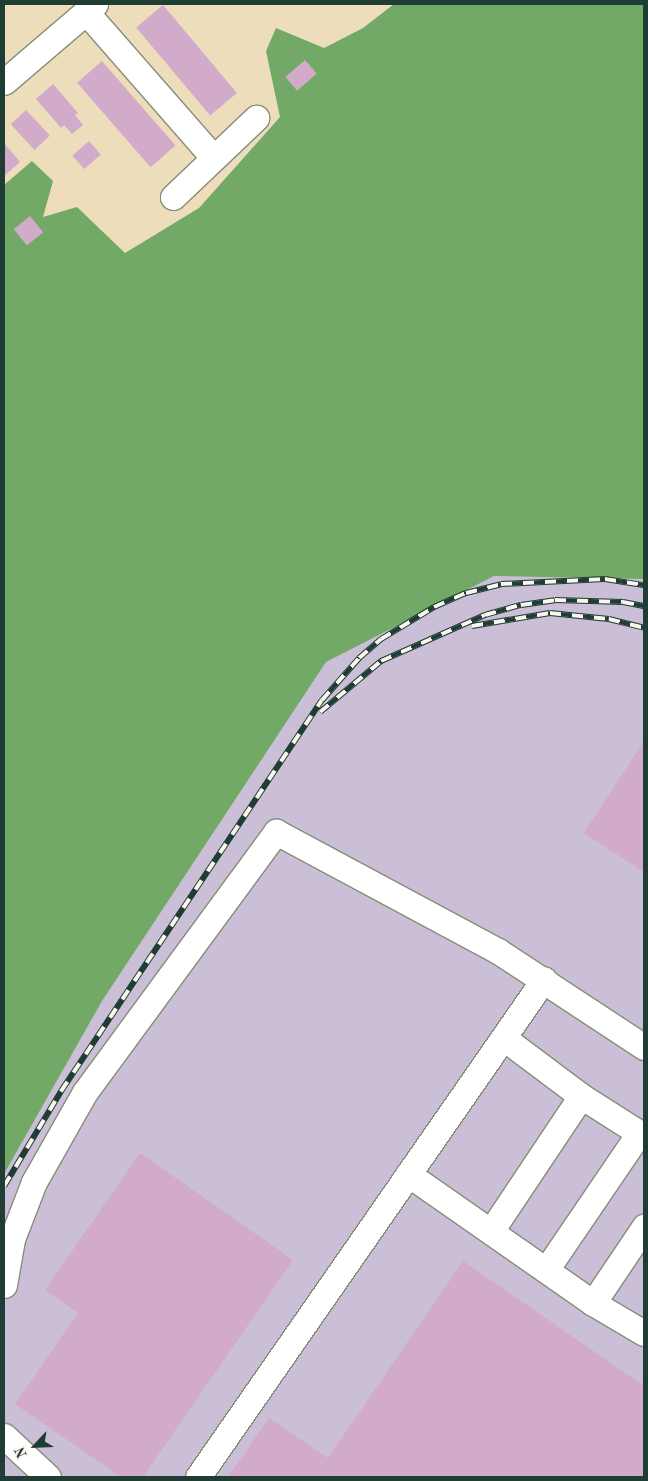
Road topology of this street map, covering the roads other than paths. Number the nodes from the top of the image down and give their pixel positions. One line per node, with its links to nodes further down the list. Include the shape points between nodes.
1 (90, 8): 2 (street); 4 (street)
2 (4, 82)
3 (256, 118): 4 (street)
4 (214, 158): 5 (street)
5 (173, 197)
6 (544, 978): 7 (street); 8 (street); 15 (street, via 276,832 85,1092 34,1182 12,1239)
7 (505, 1039): 9 (street); 11 (street)
8 (644, 1047)
9 (580, 1096): 10 (street); 13 (street)
10 (642, 1135): 14 (street)
11 (408, 1174): 13 (street); 20 (street)
12 (644, 1227): 16 (street)
13 (491, 1232): 14 (street)
14 (546, 1270): 16 (street)
15 (4, 1285)
16 (593, 1303): 17 (street)
17 (644, 1332)
18 (4, 1436): 19 (street)
19 (48, 1477)
20 (198, 1477)

